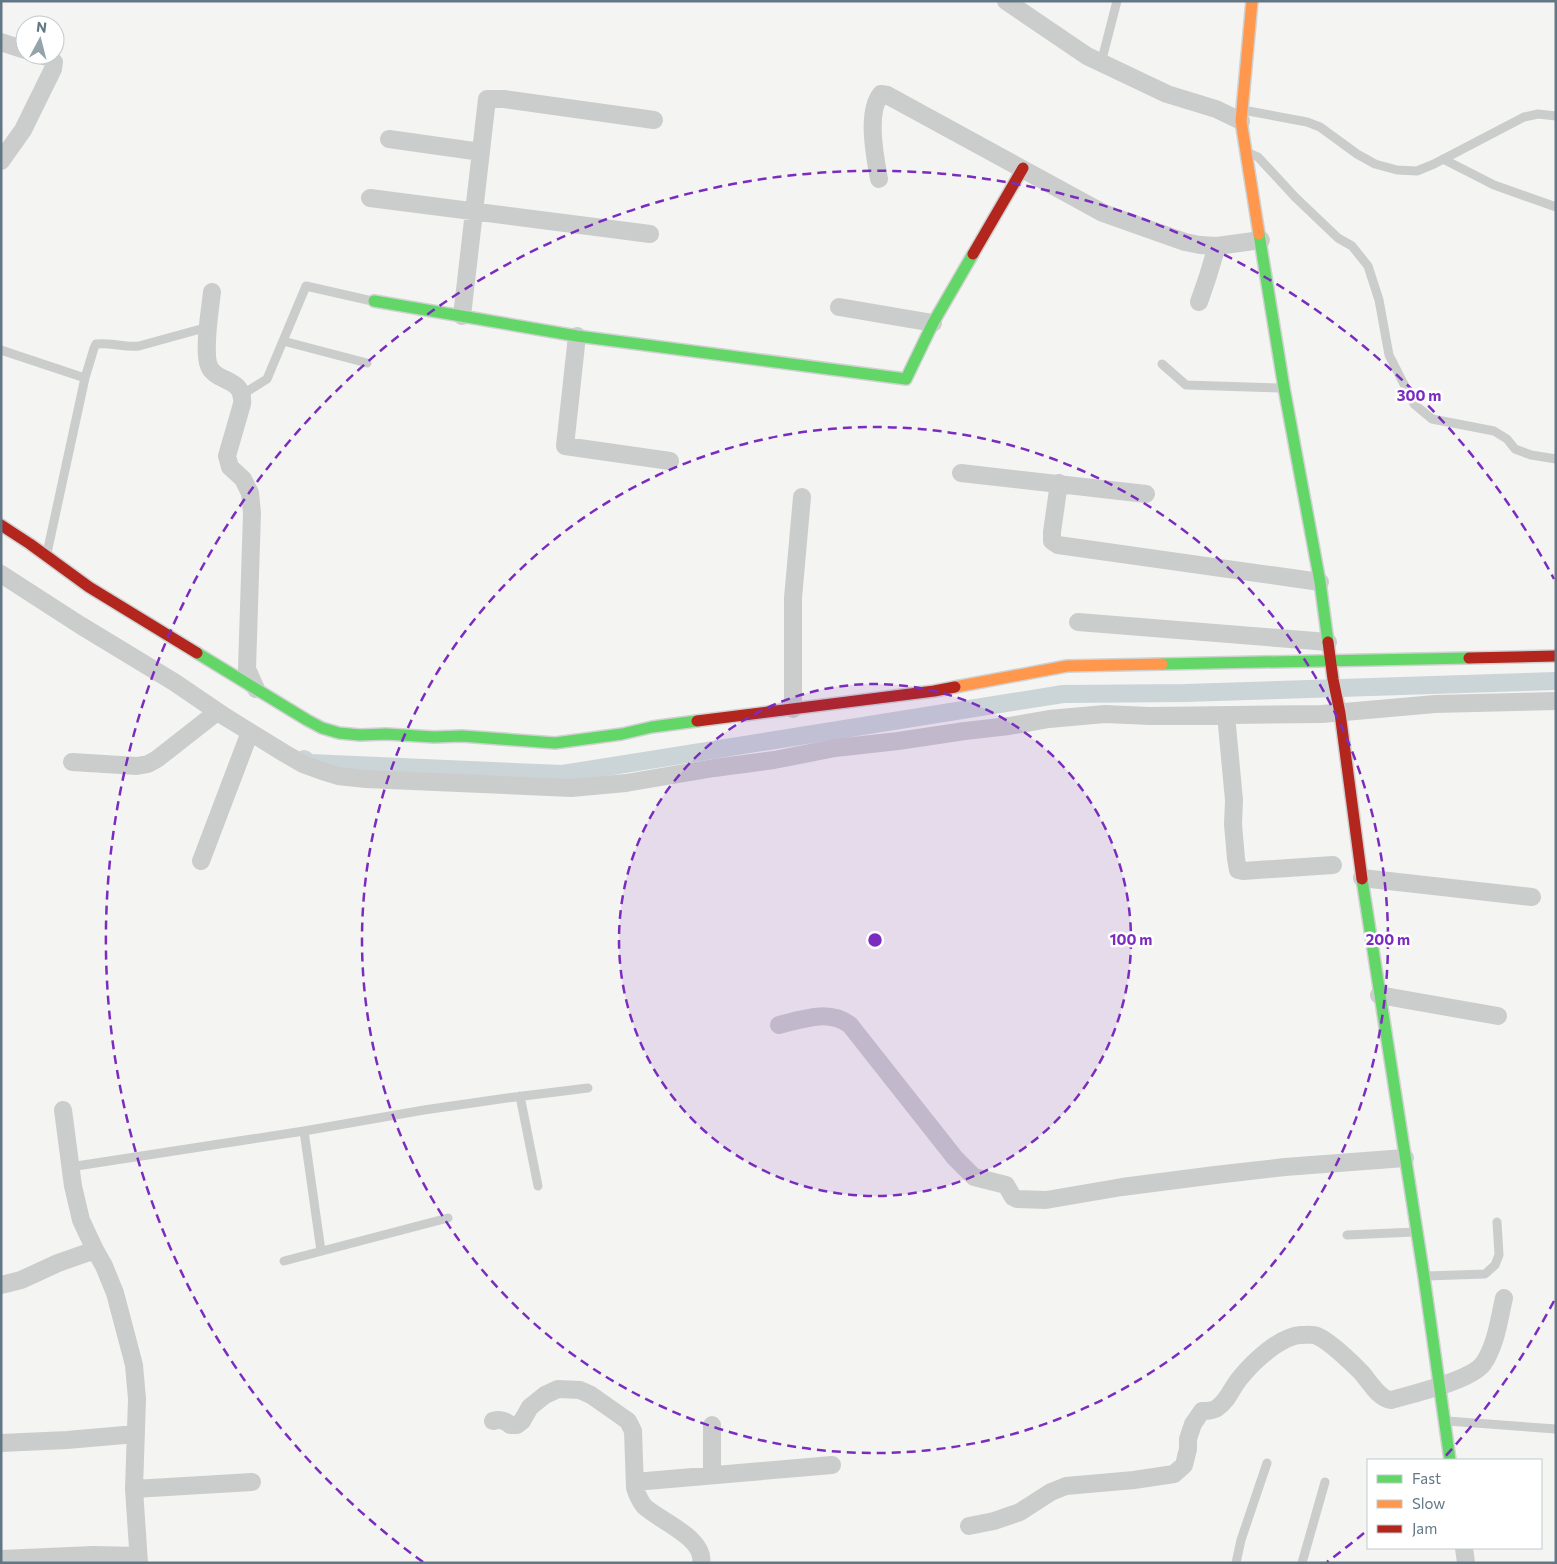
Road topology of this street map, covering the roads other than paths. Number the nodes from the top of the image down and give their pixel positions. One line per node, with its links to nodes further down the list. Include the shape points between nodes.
1 (1006, 1): 6 (street)
2 (1117, 1): 6 (lane)
3 (1252, 1): 8 (street)
4 (1, 42): 5 (street)
5 (15, 47)
6 (1101, 63): 8 (street, via 1167,94)
7 (54, 65): 15 (street, via 23,130)
8 (1242, 115): 12 (street); 14 (lane, via 1274,115 1307,122 1320,127 1374,164 1397,170 1417,171)
9 (1556, 116): 14 (lane, via 1538,114 1524,117)
10 (654, 120): 13 (street, via 504,98 487,99)
11 (389, 139): 13 (street)
12 (1246, 151): 22 (street); 39 (lane, via 1258,157 1320,222 1352,246 1368,266 1379,300 1389,356 1414,404 1432,419 1494,431 1507,439 1515,450)
13 (481, 152): 20 (street)
14 (1443, 159): 19 (lane, via 1494,185)
15 (1, 161)
16 (1023, 168): 17 (street, via 887,94 881,94 875,105 873,137); 23 (street, via 1103,213 1185,242); 29 (street)
17 (878, 179)
18 (370, 198): 20 (street)
19 (1556, 208)
20 (474, 211): 21 (street); 28 (street)
21 (650, 234)
22 (1261, 240): 23 (street); 37 (street)
23 (1216, 246): 26 (street)
24 (212, 292): 30 (street)
25 (374, 301): 28 (street); 32 (lane, via 306,286)
26 (1199, 302)
27 (839, 307): 29 (street)
28 (462, 316): 31 (street)
29 (933, 323): 31 (street, via 906,379)
30 (208, 327): 36 (lane, via 133,347 96,344); 38 (street, via 208,364 218,376 237,386)
31 (577, 336): 40 (street, via 565,446)
32 (282, 341): 34 (lane); 38 (lane, via 267,379)
33 (1, 350): 36 (lane)
34 (367, 363)
35 (1162, 364): 37 (lane, via 1186,385)
36 (85, 378): 46 (lane)
37 (1284, 388): 48 (street)
38 (242, 394): 53 (street, via 228,456 230,466 250,493 247,669)
39 (1556, 459)
40 (670, 461)
41 (961, 473): 42 (street)
42 (1059, 484): 43 (street); 48 (street, via 1052,532 1052,541 1058,545)
43 (1146, 494)
44 (802, 497): 55 (street, via 793,598)
45 (1, 525): 46 (street)
46 (46, 556): 53 (street, via 89,587)
47 (1, 574): 57 (street)
48 (1320, 582): 50 (street)
49 (1078, 622): 50 (street)
50 (1328, 642): 52 (street)
51 (1556, 656): 52 (street)
52 (1330, 661): 55 (street, via 1067,666 934,691); 56 (street)
53 (256, 688): 55 (street, via 322,728 339,733 462,736 555,743)
54 (1556, 701): 56 (street)
55 (793, 709)
56 (1339, 709): 58 (street); 63 (street)
57 (217, 712): 59 (street); 60 (street, via 148,764)
58 (1226, 715): 59 (street, via 1105,714 1049,719 835,748 626,783 571,788 338,776 303,764); 62 (street, via 1238,870)
59 (250, 732): 61 (street)
60 (72, 762)
61 (201, 861)
62 (1333, 865)
63 (1362, 878): 64 (street); 65 (street)
64 (1532, 897)
65 (1379, 995): 66 (street); 72 (street)
66 (1498, 1016)
67 (779, 1025): 72 (street, via 808,1017 842,1018 966,1171 974,1177 1006,1186 1017,1199 1046,1200 1215,1175)
68 (588, 1088): 69 (lane)
69 (520, 1096): 71 (lane); 74 (lane)
70 (63, 1110): 73 (street)
71 (304, 1131): 73 (lane); 80 (lane)
72 (1405, 1158): 77 (street)
73 (70, 1167): 79 (street, via 81,1220)
74 (538, 1186)
75 (448, 1218): 80 (lane)
76 (1497, 1222): 82 (lane, via 1498,1255 1495,1265 1485,1274)
77 (1417, 1231): 78 (lane); 82 (street)
78 (1348, 1235)
79 (95, 1250): 83 (street, via 21,1280); 90 (street, via 115,1293 134,1365 138,1399)
80 (321, 1251): 81 (lane)
81 (284, 1261)
82 (1424, 1276): 85 (street)
83 (1, 1284)
84 (1504, 1298): 85 (street, via 1494,1342 1482,1365 1464,1377)
85 (1439, 1386): 87 (street); 100 (street, via 1386,1400 1330,1344 1316,1336 1300,1335 1278,1343 1258,1359 1218,1408 1202,1411 1188,1440 1184,1465 1174,1474 1066,1486 1020,1512)
86 (493, 1421): 97 (street, via 517,1424 545,1395 558,1389 580,1390 628,1421 633,1431)
87 (1444, 1421): 89 (lane); 92 (street)
88 (712, 1425): 95 (street)
89 (1556, 1429)
90 (136, 1434): 91 (street); 99 (street)
91 (1, 1443)
92 (1450, 1459)
93 (1267, 1463): 105 (lane, via 1240,1540)
94 (832, 1465): 95 (street)
95 (712, 1474): 97 (street)
96 (252, 1482): 99 (street)
97 (635, 1482): 104 (street, via 636,1493 644,1506 692,1541 701,1554)
98 (1325, 1482): 106 (lane)
99 (134, 1490): 103 (street)
100 (969, 1526)
101 (1464, 1549): 107 (street)
102 (1, 1559): 103 (street, via 92,1556)
103 (139, 1560)
104 (701, 1563)
105 (1236, 1563)
106 (1302, 1563)
107 (1466, 1563)

